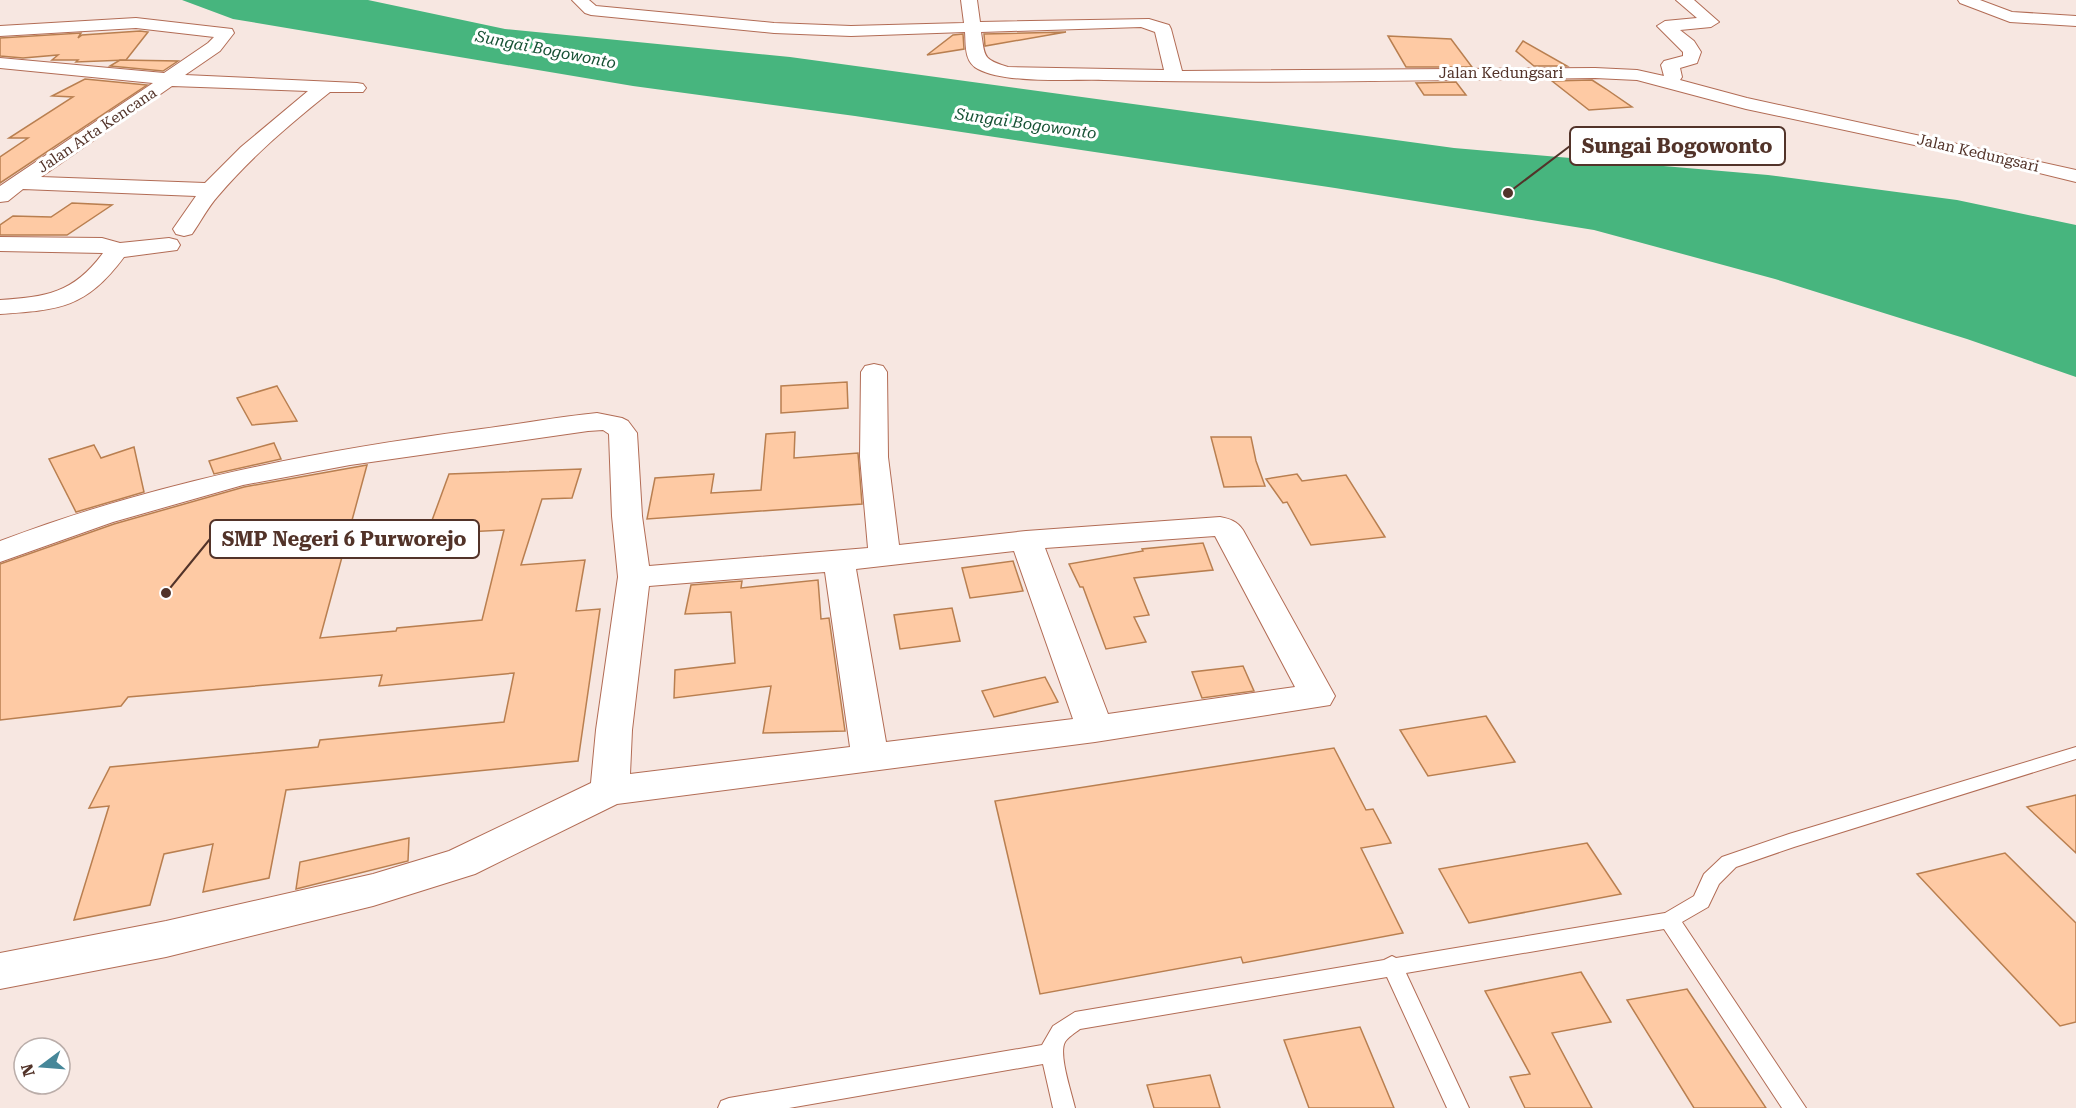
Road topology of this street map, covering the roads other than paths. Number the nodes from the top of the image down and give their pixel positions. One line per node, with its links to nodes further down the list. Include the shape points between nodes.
1 (580, 0): 6 (street, via 591,10 774,28 851,31)
2 (969, 0): 6 (street, Jalan Kedungsari)
3 (1684, 0): 11 (street, via 1712,22 1665,26 1692,52 1691,58 1670,65 1673,77)
4 (1966, 0): 5 (street, via 2010,17)
5 (2076, 21)
6 (972, 27): 9 (street, Jalan Kedungsari, via 976,58 983,65 1007,72); 9 (street, via 1128,22 1157,26 1165,33)
7 (0, 31): 10 (street, via 136,23 226,33 214,47)
8 (0, 63): 10 (street, Jalan Arta Kencana)
9 (1174, 76): 11 (street, Jalan Kedungsari, via 1595,72)
10 (170, 79): 12 (street); 15 (street, Jalan Arta Kencana)
11 (1669, 82): 14 (street, Jalan Kedungsari, via 1746,103)
12 (325, 87): 13 (street); 16 (street, via 256,145)
13 (357, 88)
14 (2076, 176)
15 (20, 183): 16 (street); 17 (street, Jalan Arta Kencana)
16 (212, 190): 19 (street, via 177,237)
17 (0, 196)
18 (0, 244): 19 (street, via 102,245)
19 (114, 251): 20 (street, via 77,294 51,302)
20 (0, 307)
21 (873, 372): 24 (street, via 874,457)
22 (1026, 540): 24 (street); 27 (street); 27 (street, via 1212,525 1224,528 1317,696)
23 (0, 552): 26 (street, via 167,497 279,469 602,422 620,426 623,433)
24 (885, 556): 25 (street)
25 (839, 561): 26 (street); 29 (street)
26 (634, 577): 30 (street)
27 (1095, 729): 29 (street)
28 (2076, 753): 31 (lane, via 1789,840 1730,862 1711,879 1701,901)
29 (870, 757): 30 (street)
30 (610, 791): 33 (street, via 461,862 373,890 166,939)
31 (1669, 920): 32 (lane); 38 (lane)
32 (1392, 965): 34 (lane, via 1075,1022 1060,1032); 37 (lane)
33 (0, 971)
34 (1052, 1053): 35 (lane); 36 (lane)
35 (729, 1108)
36 (1064, 1108)
37 (1458, 1108)
38 (1795, 1108)

